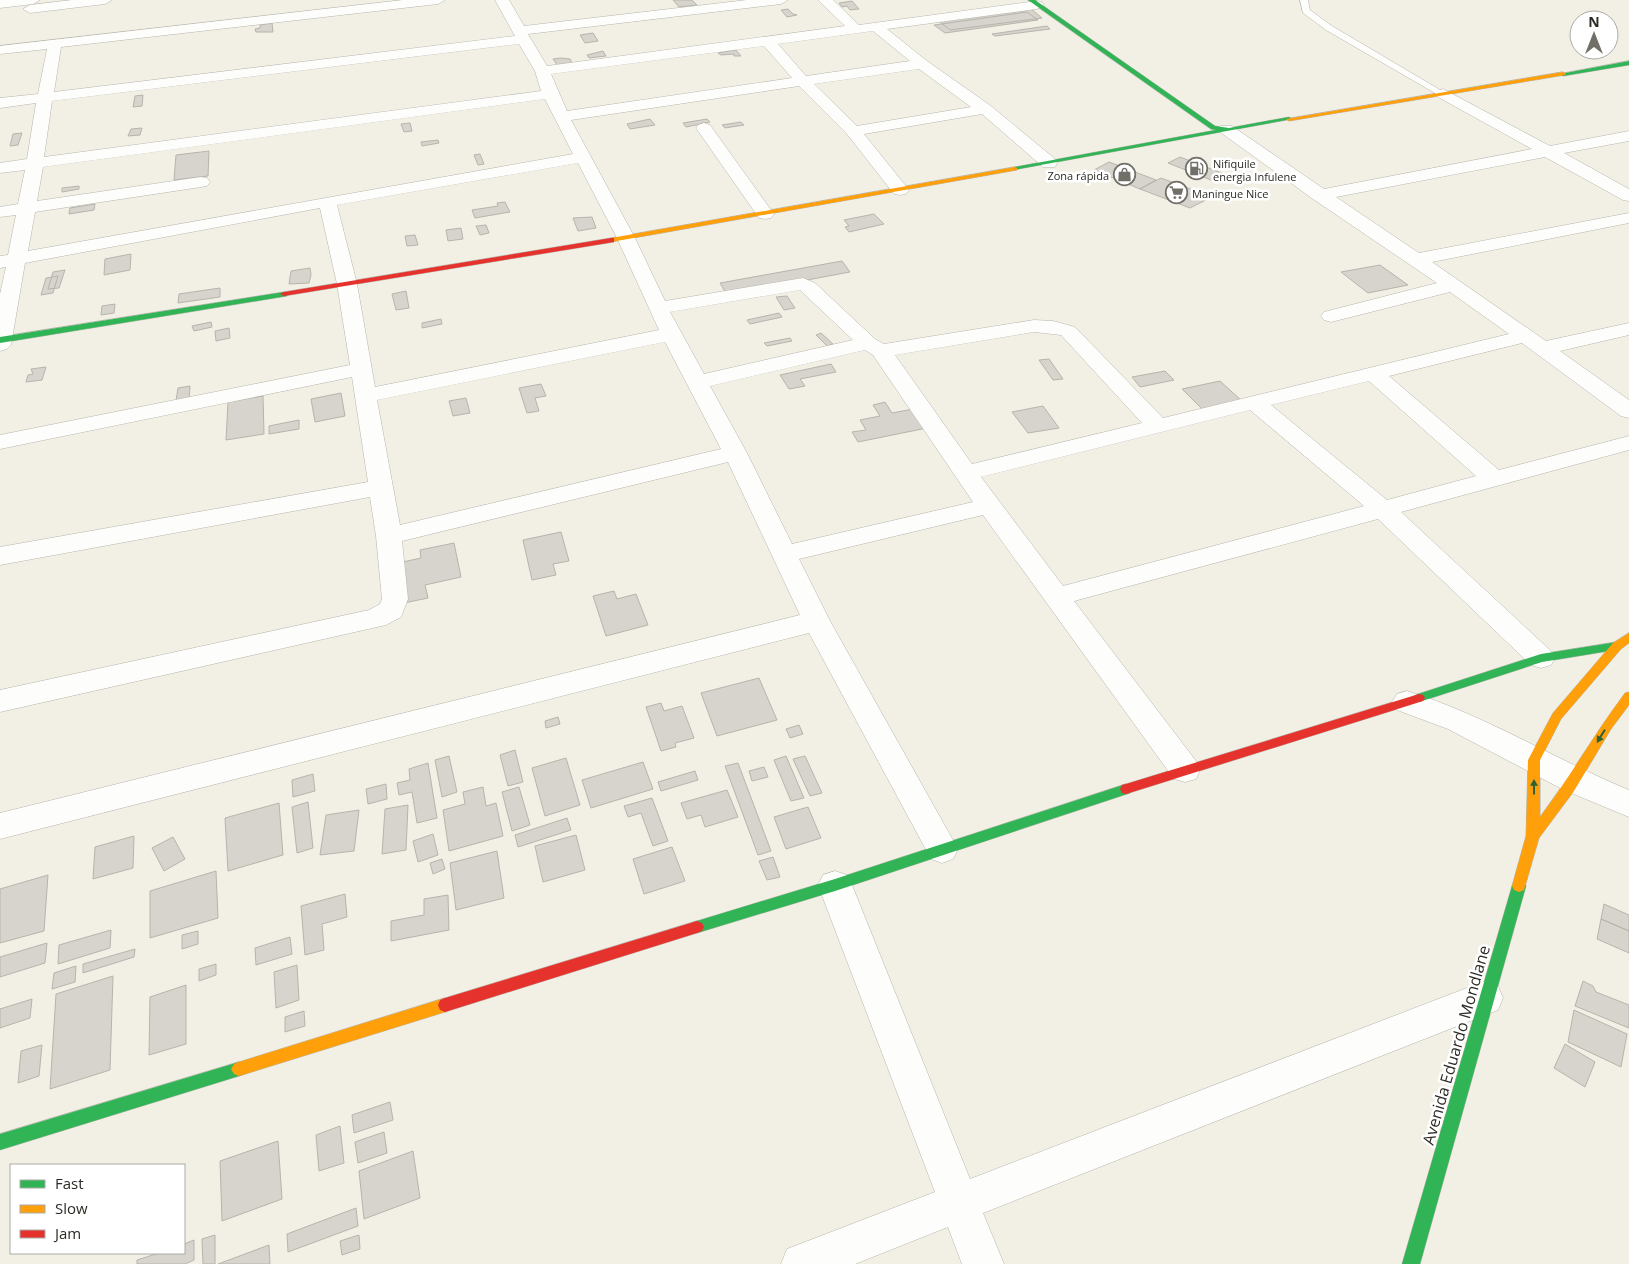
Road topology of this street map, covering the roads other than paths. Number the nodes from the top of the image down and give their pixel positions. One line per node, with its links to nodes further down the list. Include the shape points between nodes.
1 (105, 0): 8 (street)
2 (438, 0): 9 (street)
3 (502, 0): 17 (street)
4 (781, 0): 12 (street)
5 (825, 0): 16 (street)
6 (1304, 0): 28 (lane, via 1306,11 1329,28)
7 (1034, 2): 14 (street); 34 (street, via 1213,128)
8 (32, 3): 10 (street); 20 (street)
9 (385, 3): 19 (street, via 274,14)
10 (0, 4)
11 (929, 6): 14 (street)
12 (722, 8): 13 (street); 18 (street, via 738,25)
13 (639, 16): 17 (street); 22 (street)
14 (943, 17): 15 (street)
15 (875, 26): 16 (street); 24 (street)
16 (856, 29): 18 (street)
17 (521, 35): 25 (street); 29 (street)
18 (761, 41): 22 (street); 26 (street)
19 (55, 44): 20 (street); 29 (street)
20 (18, 48): 21 (street)
21 (0, 50)
22 (666, 54): 25 (street)
23 (1629, 63): 28 (street)
24 (922, 64): 26 (street); 31 (street)
25 (542, 71): 27 (street)
26 (803, 82): 32 (street); 35 (street)
27 (550, 94): 32 (street); 40 (street)
28 (1443, 94): 34 (street); 37 (street)
29 (45, 98): 30 (street); 40 (street)
30 (0, 103)
31 (986, 109): 35 (street); 39 (street)
32 (563, 116): 38 (street)
33 (704, 128): 49 (street)
34 (1226, 129): 39 (street); 44 (street)
35 (853, 131): 43 (street)
36 (1629, 136): 37 (street)
37 (1547, 152): 44 (street); 45 (street)
38 (584, 157): 46 (street); 51 (street)
39 (1049, 163): 43 (street)
40 (35, 164): 41 (street); 47 (street)
41 (0, 168)
42 (200, 182): 47 (street)
43 (900, 190): 49 (street)
44 (1319, 195): 53 (street)
45 (1629, 196)
46 (327, 202): 52 (street); 54 (street)
47 (27, 207): 48 (street); 52 (street)
48 (0, 212)
49 (765, 214): 51 (street)
50 (1629, 218): 53 (street)
51 (626, 238): 54 (street); 56 (street)
52 (8, 260): 61 (street)
53 (1415, 260): 55 (street)
54 (347, 284): 61 (street); 64 (street)
55 (1451, 286): 57 (street); 60 (street)
56 (658, 308): 59 (street); 62 (street, via 803,284)
57 (1331, 316)
58 (1629, 329): 63 (street)
59 (672, 334): 66 (street); 67 (street)
60 (1524, 336): 63 (street); 65 (street)
61 (0, 341)
62 (874, 347): 66 (street); 70 (street, via 1034,326 1068,331); 74 (street)
63 (1544, 348): 69 (street)
64 (360, 369): 67 (street); 71 (street)
65 (1372, 373): 68 (street); 75 (street)
66 (698, 382): 73 (street)
67 (365, 396): 76 (street)
68 (1255, 402): 70 (street); 78 (street)
69 (1629, 411)
70 (1157, 425): 74 (street)
71 (0, 442)
72 (1629, 443): 75 (street)
73 (736, 453): 79 (street); 80 (street)
74 (966, 473): 77 (street)
75 (1494, 479): 78 (street)
76 (381, 487): 79 (street); 81 (street)
77 (989, 506): 80 (street); 82 (street)
78 (1383, 509): 82 (street); 86 (street)
79 (389, 536): 88 (street, via 395,599 391,610 376,618)
80 (785, 554): 83 (street)
81 (0, 556)
82 (1056, 597): 91 (street)
83 (816, 622): 94 (street); 96 (street)
84 (1629, 637): 85 (street, Avenida Eduardo Mondlane)
85 (1616, 646): 86 (street); 90 (street, Avenida Eduardo Mondlane, via 1557,716)
86 (1541, 658): 89 (street)
87 (1629, 696): 92 (street, Avenida Eduardo Mondlane, one-way to 92)
88 (0, 701)
89 (1407, 702): 90 (street, via 1458,721); 91 (street)
90 (1534, 760): 92 (street); 95 (street, Avenida Eduardo Mondlane, one-way to 90)
91 (1185, 770): 96 (street)
92 (1575, 781): 93 (street); 95 (street, Avenida Eduardo Mondlane)
93 (1629, 804)
94 (0, 826)
95 (1534, 836): 98 (street, Avenida Eduardo Mondlane)
96 (942, 849): 97 (street)
97 (834, 885): 99 (street); 100 (street)
98 (1485, 998): 100 (street); 103 (street, Avenida Eduardo Mondlane, via 1469,1066)
99 (0, 1142)
100 (960, 1202): 101 (street); 102 (street)
101 (802, 1264)
102 (983, 1264)
103 (1411, 1264)

